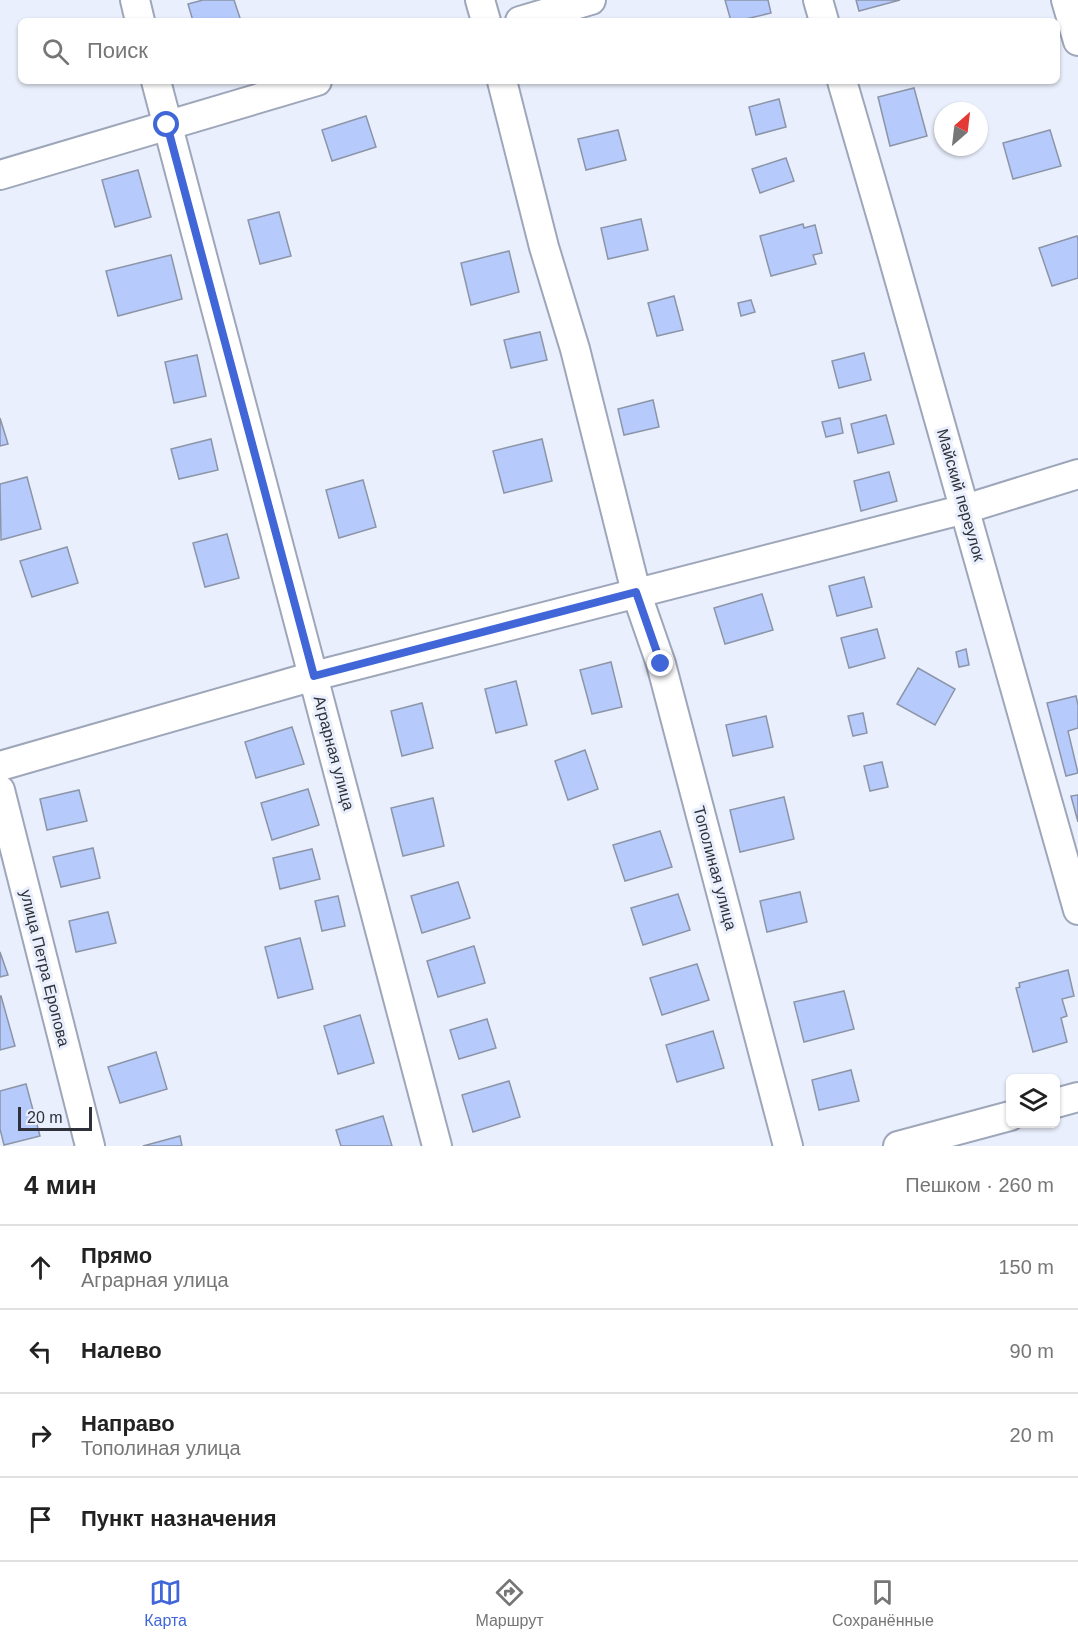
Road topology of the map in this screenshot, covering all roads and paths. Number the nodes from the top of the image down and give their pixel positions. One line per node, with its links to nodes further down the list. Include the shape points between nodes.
1 (135, 0): 6 (street)
2 (480, 0): 7 (street)
3 (591, 0): 8 (street)
4 (818, 0): 9 (street)
5 (1066, 0): 10 (street)
6 (139, 18)
7 (485, 18)
8 (530, 18)
9 (823, 18)
10 (1078, 41)
11 (157, 84): 15 (street, Аграрная улица)
12 (307, 84): 15 (street)
13 (503, 84): 19 (street, Тополиная улица)
14 (843, 84): 18 (street, Майский переулок)
15 (167, 125): 16 (street); 20 (street, Аграрная улица)
16 (0, 174)
17 (1078, 474): 18 (street)
18 (965, 509): 19 (street); 23 (street, Майский переулок)
19 (636, 592): 20 (street); 29 (street, Тополиная улица, via 664,675)
20 (314, 676): 21 (street); 28 (street, Аграрная улица)
21 (0, 766)
22 (0, 790): 27 (street, улица Петра Еропова)
23 (1078, 910)
24 (1078, 1097): 25 (street)
25 (1060, 1102)
26 (1006, 1117): 30 (street)
27 (90, 1146)
28 (437, 1146)
29 (788, 1146)
30 (898, 1146)

